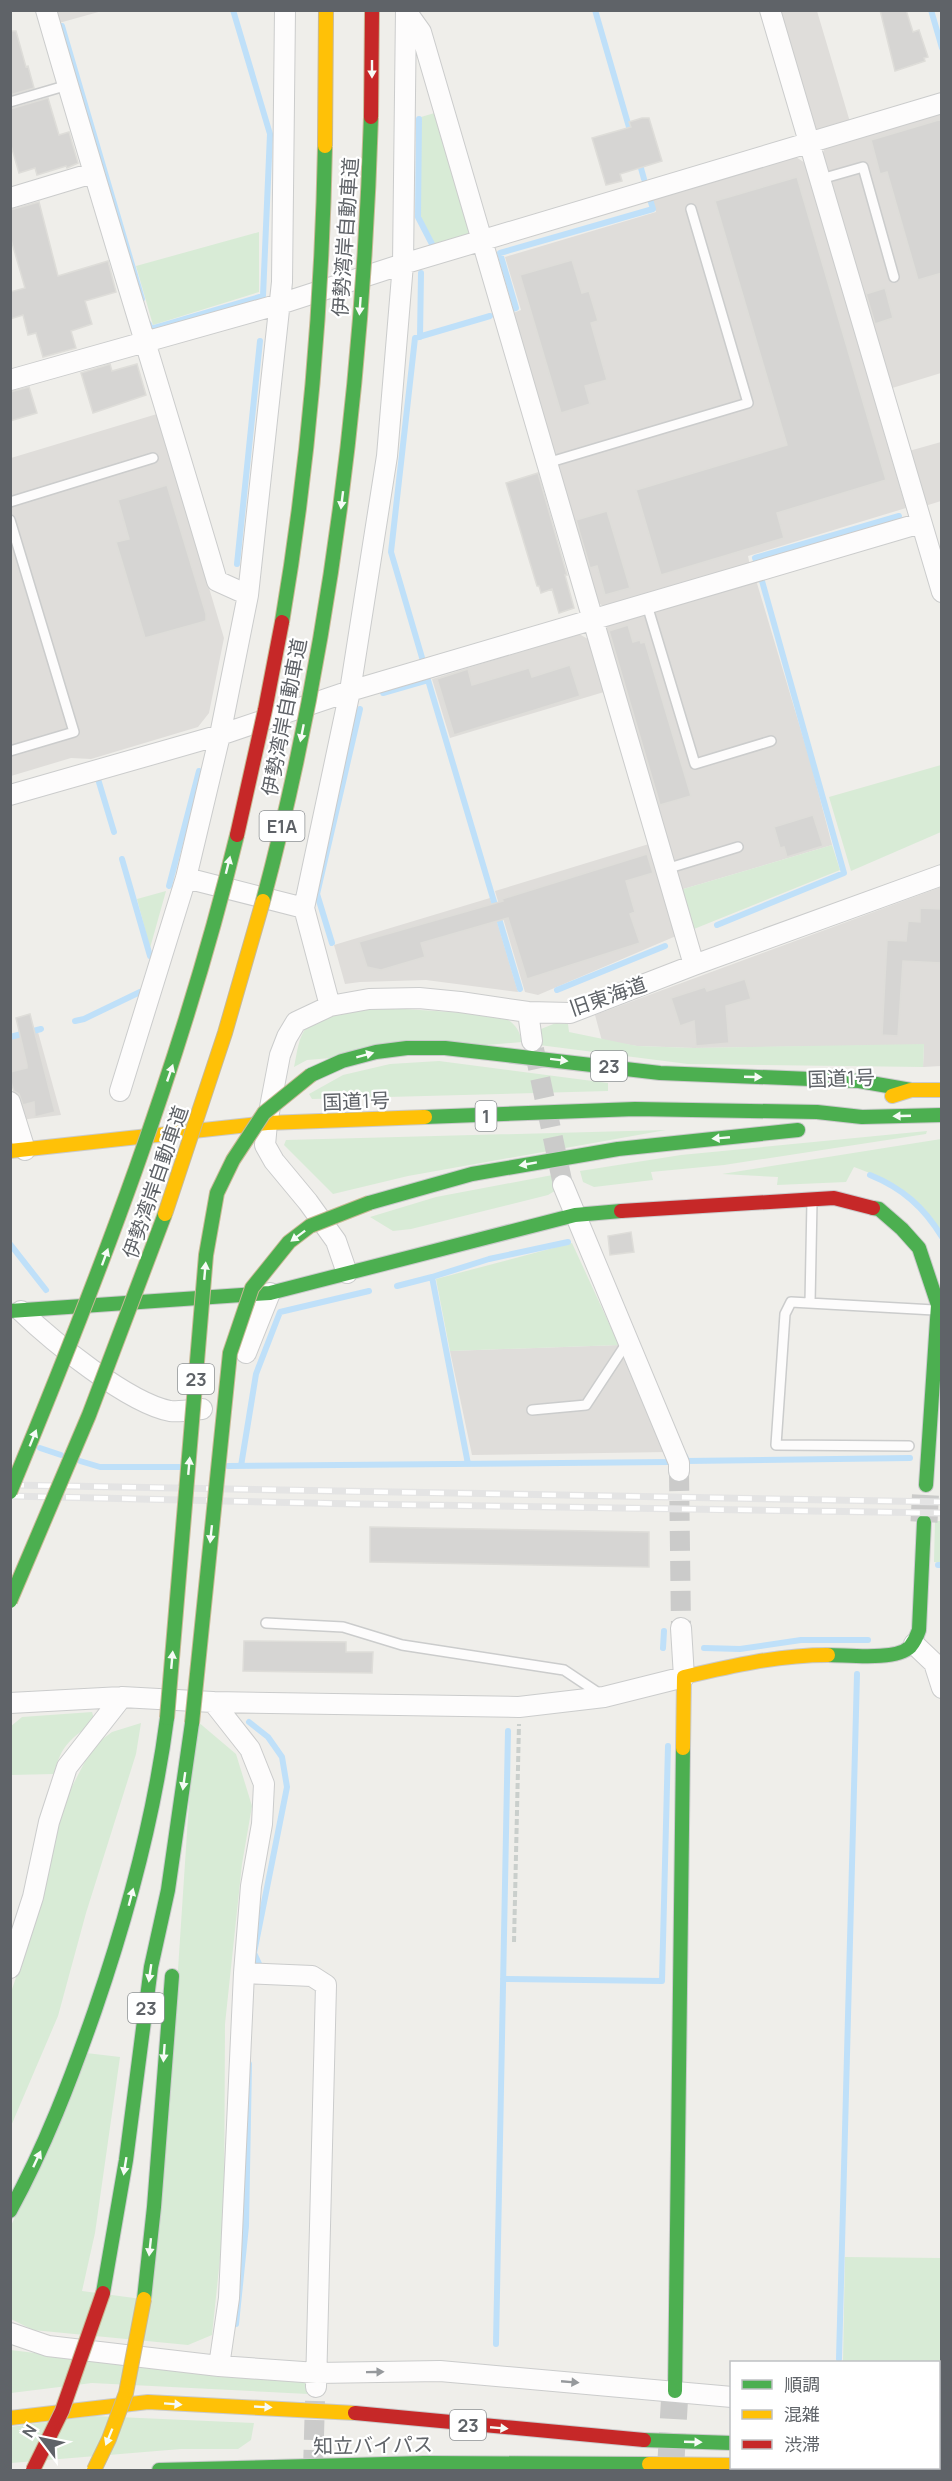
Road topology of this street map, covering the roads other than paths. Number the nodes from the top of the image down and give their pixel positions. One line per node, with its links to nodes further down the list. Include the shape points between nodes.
1 (46, 10): 7 (street)
2 (285, 10): 18 (street)
3 (326, 10): 68 (main road, 伊勢湾岸自動車道 / E1A, one-way to 3, bridge, via 104,1260 176,1053 255,756 292,556 317,341 326,157)
4 (372, 10): 70 (main road, 伊勢湾岸自動車道 / E1A, one-way to 70, bridge, via 369,180 351,419 340,515 281,834 222,1044 152,1253 99,1392)
5 (770, 10): 10 (street)
6 (406, 11): 15 (street, via 421,32); 16 (street)
7 (68, 85): 8 (lane); 11 (street)
8 (10, 102)
9 (942, 103): 10 (street)
10 (810, 144): 12 (street); 15 (street)
11 (93, 173): 13 (street); 19 (street)
12 (820, 180): 17 (lane, via 863,167); 25 (street)
13 (10, 198)
14 (691, 209): 22 (lane, via 748,403)
15 (483, 241): 16 (street); 22 (street)
16 (403, 264): 18 (street); 30 (street, via 387,456)
17 (894, 277)
18 (280, 304): 19 (street); 27 (street)
19 (146, 341): 20 (street); 27 (street, via 217,581)
20 (10, 380)
21 (153, 458): 23 (lane)
22 (547, 463): 29 (street)
23 (10, 502)
24 (10, 520): 33 (lane, via 74,732)
25 (921, 524): 26 (street); 28 (street)
26 (942, 592)
27 (248, 595): 31 (street)
28 (647, 605): 29 (street); 32 (lane, via 695,764)
29 (592, 621): 30 (street); 36 (street)
30 (350, 690): 31 (street); 39 (street)
31 (220, 735): 34 (street); 38 (street)
32 (771, 741)
33 (10, 751)
34 (10, 795)
35 (738, 847): 36 (lane)
36 (666, 869): 40 (street)
37 (942, 875): 40 (street, 旧東海道)
38 (186, 878): 39 (street); 46 (street)
39 (304, 908): 41 (street)
40 (694, 965): 42 (street, 旧東海道, via 570,1013)
41 (330, 1006): 42 (street, 旧東海道, via 369,999 419,998); 53 (street, 旧東海道, via 296,1022 286,1037)
42 (528, 1012): 43 (street)
43 (532, 1041)
44 (911, 1090): 45 (main road, 国道1号); 47 (main road, 国道1号, via 899,1095); 80 (main road, 23, one-way to 44, bridge, via 206,1256 217,1193 264,1113 311,1075 342,1061 407,1048 445,1048 660,1073 859,1081)
45 (942, 1090)
46 (120, 1091)
47 (863, 1097)
48 (827, 1098): 50 (main road, 国道1号 / 1)
49 (10, 1102): 54 (street)
50 (705, 1108): 52 (main road, 国道1号 / 1); 53 (main road, 国道1号 / 1)
51 (942, 1115): 52 (main road, 国道1号 / 1, one-way to 52)
52 (862, 1117): 81 (main road, 23, one-way to 81, bridge, via 804,1130 680,1141 472,1174 369,1203 310,1226 289,1242 252,1288 230,1353 192,1723)
53 (267, 1123): 54 (main road, 国道1号 / 1); 58 (street, 旧東海道, via 265,1145 336,1241)
54 (18, 1150)
55 (563, 1185): 57 (street)
56 (812, 1199): 57 (main road); 60 (lane); 61 (main road, via 834,1198 879,1209 894,1222 919,1248)
57 (575, 1215): 58 (main road); 63 (street)
58 (346, 1274): 59 (main road)
59 (270, 1293): 62 (main road); 62 (street, via 246,1353 237,1407 170,1411 131,1396)
60 (810, 1303): 61 (lane); 65 (lane, via 791,1302 785,1314 776,1445)
61 (937, 1310): 67 (main road)
62 (16, 1311)
63 (628, 1341): 64 (lane, via 586,1405); 66 (street, via 679,1463)
64 (532, 1410)
65 (909, 1446)
66 (679, 1472)
67 (926, 1485)
68 (10, 1492)
69 (924, 1522): 73 (main road, via 919,1630)
70 (10, 1602)
71 (266, 1623): 77 (lane, via 343,1627 402,1645 564,1670)
72 (681, 1628): 74 (street)
73 (914, 1644): 74 (main road, via 906,1652 892,1655 804,1655); 75 (street, via 934,1663)
74 (684, 1677): 77 (street); 89 (main road)
75 (942, 1688)
76 (122, 1697): 78 (street); 79 (street); 83 (street, via 67,1767)
77 (604, 1697): 78 (street, via 519,1707)
78 (213, 1702): 84 (street, via 250,1749 264,1784)
79 (10, 1703)
80 (163, 1758): 82 (main road); 85 (main road, 23, one-way to 80, via 26,2185 63,2101 119,1940)
81 (168, 1890): 96 (main road, 23, one-way to 96, bridge, via 151,1967 126,2160 103,2293 62,2411); 97 (main road, one-way to 97, bridge, via 171,1953 144,2299 126,2393)
82 (110, 1917)
83 (10, 1968)
84 (244, 1973): 87 (street, via 230,2298); 88 (street, via 312,1976 326,1985)
85 (10, 2211)
86 (10, 2333): 87 (street, via 48,2346)
87 (219, 2366): 88 (street)
88 (316, 2380): 89 (street, one-way to 89, via 440,2371)
89 (675, 2391): 90 (street)
90 (730, 2397)
91 (147, 2402): 92 (main road); 93 (main road, 23); 94 (main road, 23, one-way to 94, via 332,2411 621,2439)
92 (10, 2407)
93 (10, 2418)
94 (730, 2444)
95 (730, 2465): 98 (main road, 知立バイパス / 23, via 424,2463)
96 (33, 2470)
97 (94, 2470)
98 (159, 2470)

